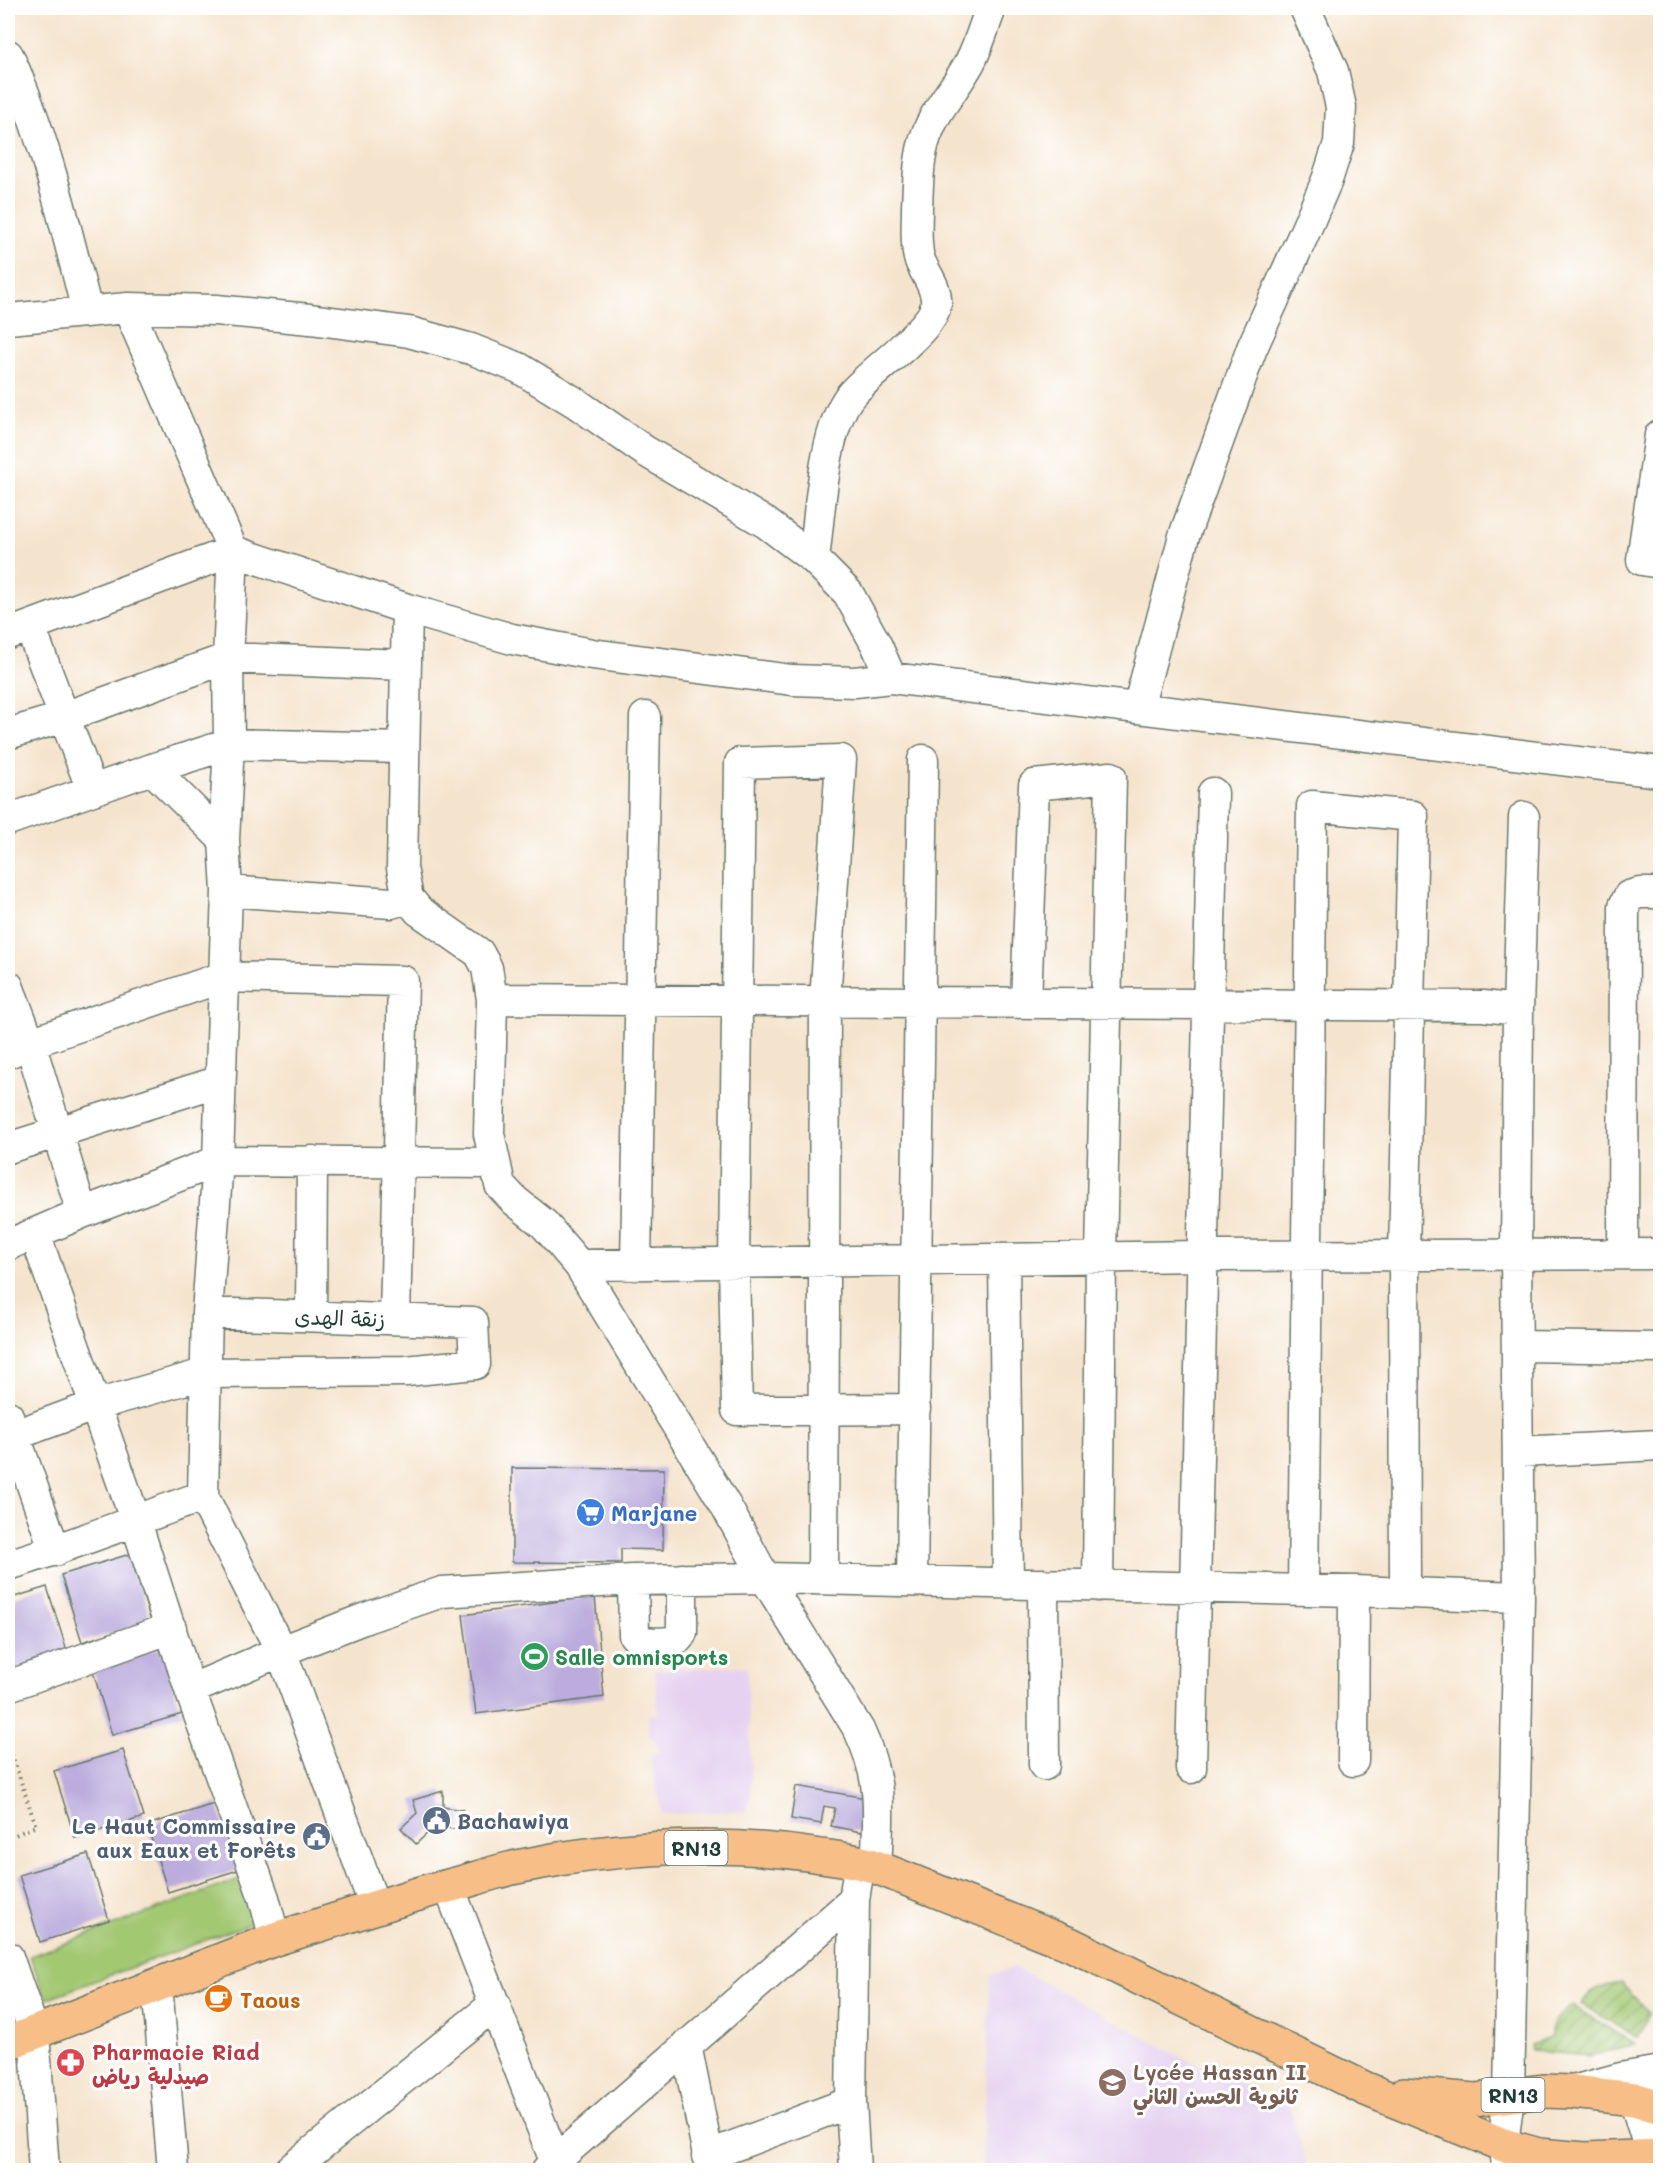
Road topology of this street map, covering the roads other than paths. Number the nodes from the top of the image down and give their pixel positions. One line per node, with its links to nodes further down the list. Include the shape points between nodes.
1 (991, 8): 9 (street, via 969,63 935,115 925,139 916,235 919,258 936,304 918,332 850,396 842,411 827,461)
2 (1305, 8): 16 (street, via 1333,71 1341,107 1339,142 1327,180 1252,348 1184,536)
3 (8, 55): 5 (street, via 53,182)
4 (128, 308): 5 (street); 8 (street); 9 (street, via 310,318 410,332 471,349 519,368 645,452 766,523)
5 (87, 311): 6 (street)
6 (8, 319)
7 (1660, 435): 10 (street, via 1642,560)
8 (233, 551): 11 (street); 12 (street); 13 (street)
9 (814, 559): 15 (street, via 848,593)
10 (1660, 563)
11 (407, 609): 14 (street); 15 (street, via 512,639 592,654 792,680 855,682)
12 (19, 631): 17 (street)
13 (228, 658): 14 (street); 17 (street); 20 (street)
14 (405, 665): 21 (street)
15 (891, 678): 16 (street)
16 (1138, 708): 24 (street)
17 (64, 717): 19 (street); 25 (street)
18 (645, 717): 36 (street)
19 (8, 734)
20 (229, 744): 21 (street); 23 (street); 29 (street)
21 (404, 748): 32 (street, via 402,868)
22 (923, 760): 39 (street)
23 (152, 769): 25 (street); 29 (street)
24 (1660, 772)
25 (92, 790): 28 (street)
26 (1213, 793): 42 (street)
27 (1524, 817): 45 (street)
28 (8, 820)
29 (224, 840): 30 (street)
30 (227, 891): 32 (street, via 391,903); 33 (street)
31 (1660, 893): 57 (street, via 1629,896 1624,906)
32 (408, 898): 35 (street, via 418,911 479,953 488,968)
33 (223, 978): 46 (street); 47 (street); 52 (street, via 403,981)
34 (8, 986): 46 (street)
35 (492, 999): 36 (street); 53 (street, via 489,1134)
36 (640, 999): 37 (street); 69 (street)
37 (737, 1000): 38 (street); 38 (street, via 740,764 840,760); 67 (street)
38 (825, 1001): 39 (street); 66 (street)
39 (921, 1002): 40 (street); 65 (street)
40 (1026, 1003): 41 (street); 41 (street, via 1034,784 1111,777)
41 (1106, 1003): 42 (street); 63 (street)
42 (1209, 1004): 43 (street); 60 (street)
43 (1310, 1005): 44 (street); 44 (street, via 1312,806 1413,816); 61 (street)
44 (1409, 1006): 45 (street); 62 (street)
45 (1518, 1010): 59 (street)
46 (19, 1048): 48 (street)
47 (220, 1081): 48 (street); 50 (street)
48 (57, 1133): 49 (street); 54 (street)
49 (8, 1148)
50 (218, 1161): 51 (street); 54 (street); 70 (street)
51 (312, 1161): 52 (street); 71 (street)
52 (399, 1161): 53 (street); 72 (street)
53 (494, 1163): 68 (street, via 500,1185 544,1224)
54 (82, 1213): 55 (street)
55 (35, 1234): 56 (street); 76 (street)
56 (8, 1245)
57 (1623, 1254): 58 (street); 59 (street)
58 (1660, 1254)
59 (1516, 1255): 62 (street); 73 (street)
60 (1203, 1256): 61 (street); 63 (street); 94 (street)
61 (1307, 1256): 62 (street); 95 (street)
62 (1404, 1256): 97 (street)
63 (1101, 1257): 64 (street); 93 (street)
64 (1004, 1259): 65 (street); 91 (street)
65 (918, 1260): 66 (street); 77 (street)
66 (825, 1262): 67 (street); 78 (street)
67 (734, 1263): 69 (street); 78 (street, via 737,1410)
68 (579, 1265): 69 (street); 86 (street, via 726,1506)
69 (636, 1265)
70 (207, 1313): 71 (street, زنقة الهدى); 75 (street)
71 (311, 1316): 72 (street, زنقة الهدى)
72 (395, 1319): 75 (street, زنقة الهدى, via 473,1322 474,1364 406,1371)
73 (1517, 1346): 74 (street); 81 (street)
74 (1660, 1348)
75 (207, 1372): 76 (street); 82 (street)
76 (96, 1405): 79 (street); 83 (street)
77 (915, 1409): 78 (street); 90 (street)
78 (824, 1411): 88 (street)
79 (11, 1426): 84 (street)
80 (1660, 1444): 81 (street)
81 (1518, 1452): 98 (street)
82 (203, 1496): 83 (street); 100 (street)
83 (135, 1520): 84 (street); 99 (street)
84 (55, 1551): 85 (street)
85 (8, 1565)
86 (765, 1578): 87 (street); 88 (street); 106 (street, via 859,1730 869,1753 878,1785 879,1819)
87 (682, 1579): 89 (street); 89 (street, via 682,1632 675,1642 637,1640)
88 (823, 1579): 90 (street)
89 (633, 1580): 100 (street, via 442,1592)
90 (912, 1581): 91 (street)
91 (1008, 1584): 92 (street)
92 (1043, 1584): 93 (street); 104 (street)
93 (1098, 1586): 94 (street)
94 (1196, 1588): 95 (street); 105 (street)
95 (1303, 1590): 96 (street)
96 (1354, 1591): 97 (street); 103 (street)
97 (1405, 1592): 98 (street)
98 (1519, 1597): 120 (street)
99 (171, 1628): 101 (street); 102 (street)
100 (281, 1651): 102 (street); 109 (street)
101 (8, 1686)
102 (190, 1690): 110 (street)
103 (1353, 1761)
104 (1044, 1765)
105 (1191, 1768)
106 (868, 1864): 107 (main road, RN13, via 728,1846 664,1849 559,1859); 108 (street); 118 (main road, RN13, via 1070,1944)
107 (449, 1887): 109 (main road, RN13); 113 (street)
108 (854, 1900): 115 (street); 121 (street)
109 (375, 1907): 110 (main road, RN13)
110 (275, 1939): 112 (main road, RN13)
111 (8, 1957): 114 (street)
112 (157, 1986): 114 (main road, RN13); 130 (street)
113 (495, 2004): 128 (street); 131 (street)
114 (21, 2037): 129 (street)
115 (686, 2045): 125 (street); 128 (street)
116 (1660, 2072): 119 (street)
117 (1660, 2078): 122 (street)
118 (1365, 2089): 120 (main road, RN13, via 1475,2100); 123 (main road, RN13)
119 (1573, 2091): 120 (main road, RN13); 122 (main road, RN13)
120 (1509, 2095): 123 (street)
121 (851, 2102): 125 (street); 132 (street)
122 (1647, 2103): 124 (street)
123 (1505, 2158): 126 (main road, RN13)
124 (1656, 2161): 127 (main road, RN13)
125 (709, 2163)
126 (1536, 2163): 127 (main road, RN13)
127 (1592, 2165)
128 (551, 2166)
129 (44, 2170)
130 (173, 2170)
131 (290, 2170)
132 (855, 2170)

